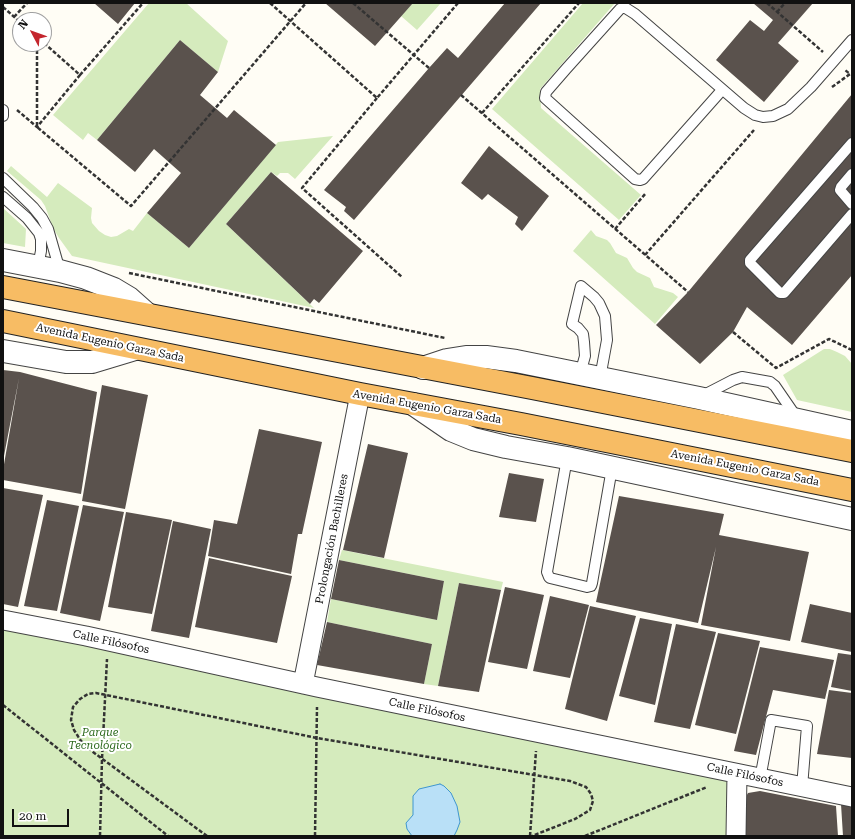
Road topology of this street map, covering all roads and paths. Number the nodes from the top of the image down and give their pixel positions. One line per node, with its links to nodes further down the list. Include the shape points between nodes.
1 (27, 3): 10 (path)
2 (143, 3): 19 (path)
3 (270, 3): 13 (path)
4 (306, 3): 13 (path)
5 (353, 3): 17 (path)
6 (458, 3): 17 (path)
7 (579, 3): 25 (path)
8 (785, 3): 11 (path)
9 (3, 8): 12 (path)
10 (19, 12)
11 (777, 12)
12 (12, 15)
13 (290, 21): 22 (path); 27 (path, via 131,206)
14 (852, 40): 20 (lane, via 788,109 773,116 755,115)
15 (52, 50): 19 (path)
16 (36, 52): 27 (path)
17 (413, 56): 18 (path); 22 (path)
18 (429, 68)
19 (80, 75): 27 (path)
20 (722, 90): 20 (lane, via 624,7 546,92 545,98 635,179 643,180)
21 (461, 95): 25 (path)
22 (377, 98): 38 (path, via 302,188)
23 (14, 108): 27 (path)
24 (3, 110): 26 (lane)
25 (482, 114): 40 (path)
26 (3, 116)
27 (37, 127)
28 (852, 142): 33 (lane, via 750,263 782,294)
29 (852, 174): 32 (lane, via 840,190)
30 (3, 178): 36 (lane, via 42,218)
31 (3, 197): 35 (lane, via 27,218 39,233 41,256)
32 (852, 204)
33 (852, 214)
34 (3, 260): 35 (street)
35 (38, 266): 36 (street)
36 (60, 271): 41 (street, via 114,289)
37 (126, 273): 44 (path)
38 (402, 277)
39 (3, 287): 41 (highway)
40 (688, 292)
41 (147, 314): 48 (highway)
42 (3, 321): 45 (highway, Avenida Eugenio Garza Sada)
43 (733, 332): 46 (path, via 776,368 829,340)
44 (451, 339)
45 (135, 349): 47 (street, via 92,362 66,362); 50 (highway, Avenida Eugenio Garza Sada)
46 (852, 350)
47 (3, 351)
48 (423, 368): 49 (street, via 447,360 486,357); 55 (highway)
49 (590, 376): 49 (lane, via 583,334 572,324 581,286 599,303 605,316 607,340); 51 (street)
50 (360, 394): 52 (highway, Avenida Eugenio Garza Sada); 62 (street, Prolongación Bachilleres)
51 (699, 398): 53 (street); 53 (lane, via 742,377 770,382)
52 (413, 404): 56 (street, via 452,430 473,439); 58 (highway, Avenida Eugenio Garza Sada)
53 (798, 419): 54 (street)
54 (852, 432)
55 (852, 451)
56 (567, 458): 57 (street); 57 (lane, via 547,572 550,578 587,587 592,583)
57 (612, 468): 59 (street)
58 (852, 490)
59 (852, 518)
60 (3, 620): 61 (street, Calle Filósofos)
61 (109, 641): 62 (street, Calle Filósofos); 63 (path)
62 (310, 685): 65 (street, Calle Filósofos); 66 (path)
63 (106, 695): 66 (path); 67 (path); 67 (path, via 88,694 73,707 71,720 81,741)
64 (3, 705): 71 (path)
65 (537, 732): 68 (street, Calle Filósofos); 69 (path)
66 (317, 738): 69 (path); 78 (path)
67 (102, 759): 71 (path); 77 (path)
68 (738, 774): 70 (street, Calle Filósofos); 81 (street)
69 (534, 776): 79 (path); 79 (path, via 570,782 586,788 593,801 590,810 575,819)
70 (760, 779): 73 (street, Calle Filósofos); 73 (lane, via 771,720 807,726)
71 (101, 784): 75 (path); 76 (path)
72 (708, 786): 80 (path)
73 (802, 787): 74 (street, Calle Filósofos)
74 (852, 797)
75 (100, 836)
76 (168, 836)
77 (207, 836)
78 (315, 836)
79 (531, 836)
80 (585, 836)
81 (736, 836)

